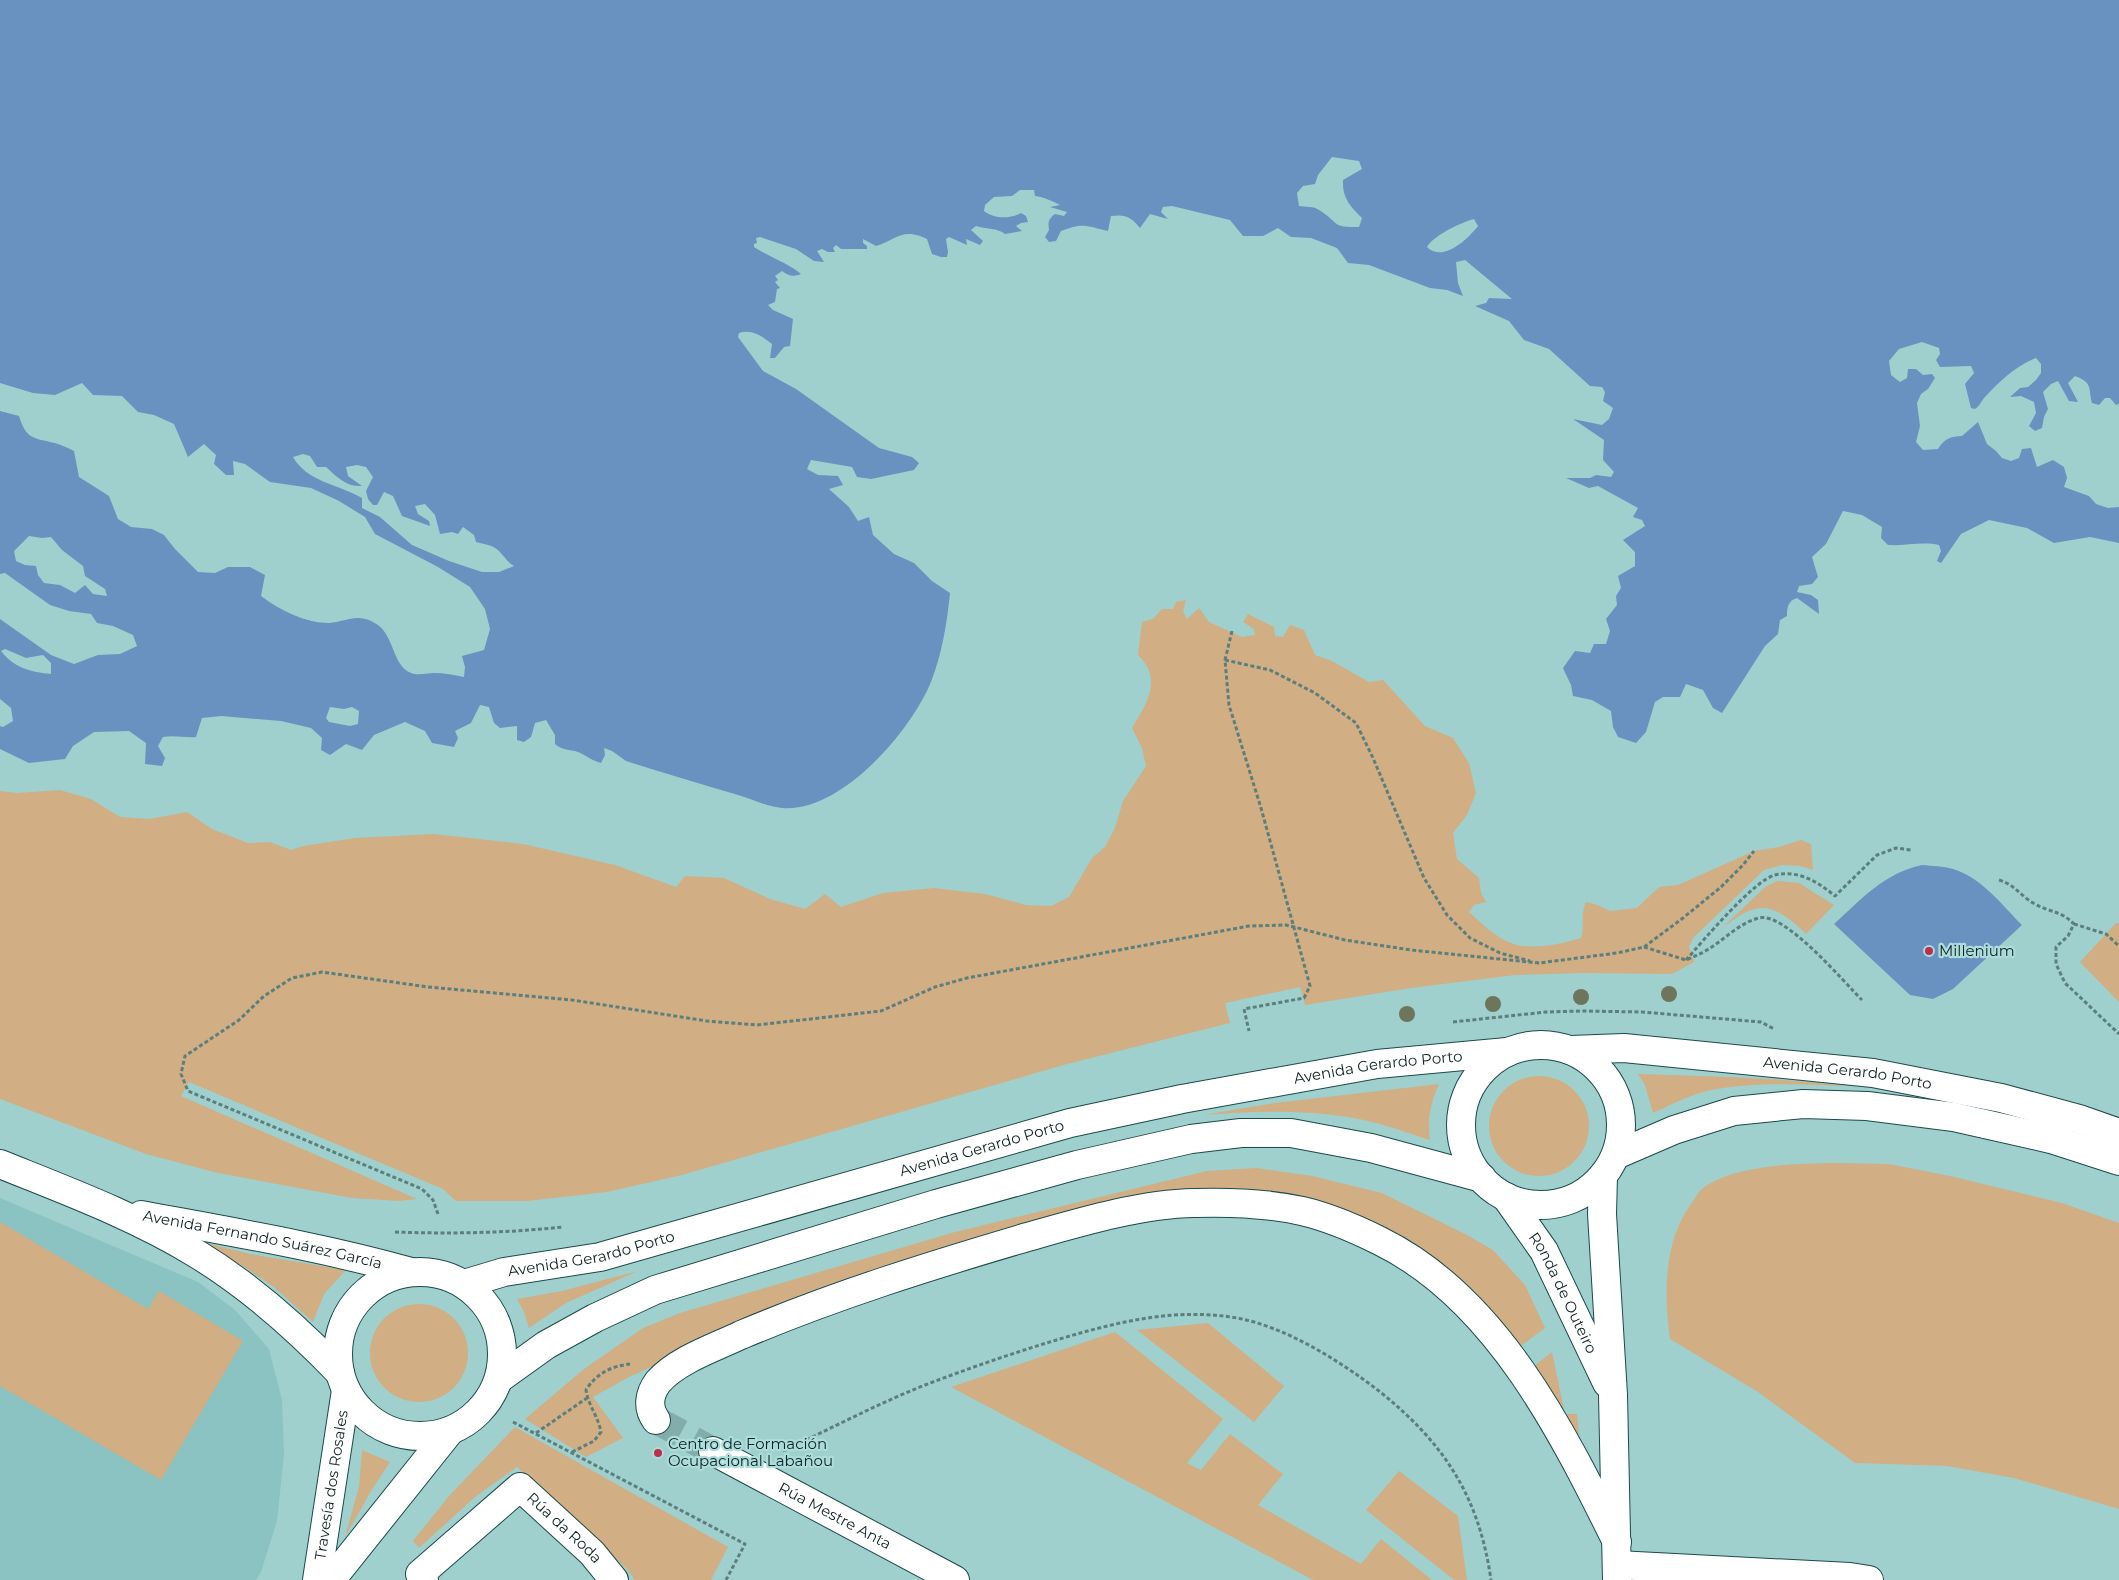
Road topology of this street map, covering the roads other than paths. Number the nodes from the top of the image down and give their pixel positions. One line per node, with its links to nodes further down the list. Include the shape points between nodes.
1 (1570, 1050): 2 (street, via 1549,1045 1527,1046); 3 (street, Avenida Gerardo Porto, via 1624,1048 1873,1073 2001,1098); 6 (street, via 1604,1074 1615,1092 1621,1113 1621,1135)
2 (1507, 1052): 7 (street, via 1486,1066 1471,1086 1462,1109 1462,1134 1468,1158); 11 (street, Avenida Gerardo Porto, via 1377,1064 1070,1123 600,1257 504,1272)
3 (2119, 1133)
4 (2119, 1161): 6 (street, Avenida Gerardo Porto, via 2051,1140 1954,1117 1867,1106 1803,1104 1734,1111 1674,1130)
5 (0, 1164): 9 (street, Avenida Fernando Suárez García)
6 (1610, 1166): 8 (street, via 1583,1194 1558,1203 1532,1204); 14 (street, Ronda de Outeiro, via 1602,1214)
7 (1482, 1178): 8 (street); 12 (street, via 1371,1148 1291,1134 1240,1134 1191,1139 1077,1165 964,1196 656,1290 546,1345)
8 (1506, 1197): 14 (street, Ronda de Outeiro, via 1544,1252)
9 (114, 1210): 10 (street, Avenida Fernando Suárez García, via 300,1244); 13 (street, Avenida Fernando Suárez García, via 197,1254 250,1290 296,1327)
10 (411, 1272): 11 (street, via 438,1274); 13 (street, via 384,1280 362,1296 346,1318 338,1345)
11 (464, 1284): 12 (street, via 485,1302 498,1325 503,1351)
12 (500, 1378): 16 (street, via 489,1400 472,1419)
13 (343, 1381): 16 (street, via 359,1410 379,1426 402,1434 426,1436); 20 (street, Travesía dos Rosales)
14 (1613, 1395): 18 (street, Ronda de Outeiro)
15 (656, 1420): 18 (street, via 649,1405 652,1394 658,1383 676,1366 794,1312 965,1255 1124,1212 1192,1203 1247,1204 1302,1211 1382,1242 1434,1275 1476,1315 1552,1418)
16 (450, 1431): 21 (street, Travesía dos Rosales)
17 (714, 1451): 23 (street, Rúa Mestre Anta)
18 (1617, 1562): 24 (street)
19 (422, 1577): 22 (street, Rúa da Roda, via 520,1487 592,1552)
20 (317, 1580)
21 (331, 1580)
22 (614, 1580)
23 (956, 1580)
24 (1869, 1580)

